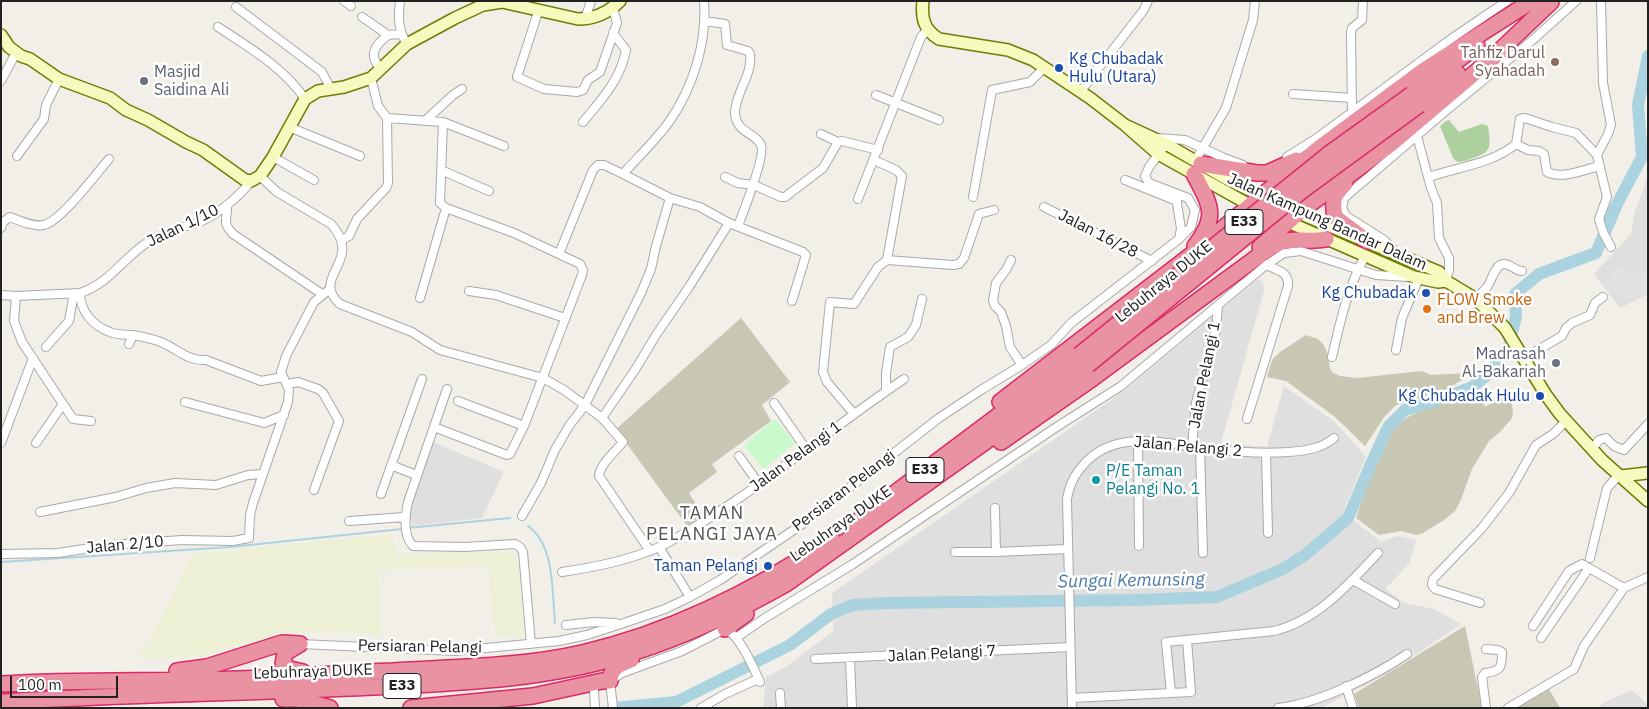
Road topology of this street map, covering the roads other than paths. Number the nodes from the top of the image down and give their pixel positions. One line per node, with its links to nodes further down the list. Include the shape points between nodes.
1 (400, 1): 25 (street, via 399,25)
2 (591, 1): 18 (street)
3 (704, 1): 19 (street)
4 (924, 1): 21 (street, via 923,21)
5 (1148, 1): 34 (street)
6 (1255, 1): 56 (street, via 1253,20 1226,108)
7 (1363, 1): 37 (street, via 1362,20 1351,32)
8 (1507, 1): 41 (street)
9 (1533, 1): 39 (highway, Lebuhraya DUKE / E33); 57 (highway, via 1424,70)
10 (1576, 1): 50 (street)
11 (1601, 1): 60 (street, via 1603,83 1611,125)
12 (1551, 2): 39 (highway, Lebuhraya DUKE / E33); 69 (highway, via 1490,60)
13 (483, 3): 16 (street, via 502,2); 25 (street)
14 (617, 5): 18 (street); 22 (street, via 617,23)
15 (236, 8): 32 (street, via 322,72)
16 (539, 10): 18 (street); 22 (street, via 516,75 544,89 583,90 588,80 600,72)
17 (362, 17): 24 (street)
18 (585, 19)
19 (705, 22): 70 (street, via 688,90 669,122); 76 (street, via 726,24 728,45 750,54 748,73 735,114 742,129 762,146)
20 (218, 27): 38 (street, via 268,60)
21 (928, 29): 28 (street, Jalan Kampung Bandar Dalam, via 939,38 1008,50); 40 (street, via 921,37)
22 (613, 33): 46 (street, via 626,50 624,61 615,82)
23 (1, 35): 26 (street)
24 (388, 35): 25 (street); 27 (street, via 373,52)
25 (404, 39): 27 (street)
26 (16, 53): 30 (street); 31 (street)
27 (380, 68): 29 (street)
28 (1045, 68): 34 (street, Jalan Kampung Bandar Dalam); 78 (street, via 1030,82 992,90)
29 (371, 78): 32 (street); 42 (street, via 378,106)
30 (59, 79): 61 (street, via 46,105 44,119); 73 (street, via 110,98 126,110 204,150 246,180)
31 (1, 81)
32 (331, 89): 38 (street)
33 (462, 89): 43 (street)
34 (1080, 92): 47 (street, Jalan Kampung Bandar Dalam)
35 (1293, 94): 37 (street)
36 (876, 95): 40 (street)
37 (1352, 98): 41 (street)
38 (305, 99): 48 (street)
39 (1415, 100): 128 (highway, Lebuhraya DUKE / E33, bridge)
40 (896, 102): 44 (street); 58 (street)
41 (1352, 112): 56 (street, via 1289,156 1264,167 1246,166)
42 (387, 118): 43 (street); 93 (street, via 388,183 357,219 349,236)
43 (426, 120): 45 (street)
44 (939, 120)
45 (443, 122): 55 (street); 68 (street)
46 (583, 122)
47 (1125, 125): 51 (street, Jalan Kampung Bandar Dalam); 59 (street, Jalan Kampung Bandar Dalam)
48 (289, 128): 62 (street); 63 (street)
49 (820, 134): 52 (street)
50 (1417, 136): 72 (street); 97 (street, via 1349,194 1342,204 1346,216 1384,240)
51 (1150, 137): 53 (street, Jalan Kampung Bandar Dalam); 56 (street, via 1185,140)
52 (838, 142): 58 (street); 76 (street, via 823,168 785,197)
53 (1166, 144): 59 (street, Persiaran Pelangi); 66 (street, Jalan Kampung Bandar Dalam)
54 (1516, 144): 60 (street, via 1518,123 1525,118 1576,133); 67 (street, via 1544,154 1547,172 1553,175); 72 (street, via 1486,161)
55 (504, 146)
56 (1203, 148): 66 (street)
57 (1319, 148): 66 (highway, via 1267,173); 82 (highway)
58 (878, 150): 65 (street)
59 (1158, 154): 66 (street, Jalan Kampung Bandar Dalam); 79 (street, Persiaran Pelangi, via 1146,176 1149,183)
60 (1597, 155): 67 (street)
61 (17, 156)
62 (360, 156)
63 (273, 157): 73 (street); 74 (street)
64 (109, 159): 90 (street, via 49,224 34,225 10,217)
65 (874, 160): 81 (street); 98 (street, via 902,176)
66 (1197, 166): 82 (street, Jalan Kampung Bandar Dalam); 101 (highway, via 1210,218 1201,238)
67 (1600, 166): 94 (street, via 1607,197 1599,219)
68 (441, 170): 77 (street); 85 (street, via 440,202)
69 (1353, 173): 87 (highway); 95 (highway, via 1333,200 1335,217)
70 (623, 174): 80 (street); 96 (street, via 604,164 593,170)
71 (725, 177): 76 (street)
72 (1429, 177): 106 (street, via 1437,203 1439,238 1449,258)
73 (256, 179): 83 (street, Jalan 1/10); 93 (street, via 331,224)
74 (314, 180)
75 (1125, 180): 79 (street)
76 (754, 185): 89 (street)
77 (489, 191)
78 (972, 197)
79 (1176, 197): 91 (street, via 1181,229); 91 (street, Persiaran Pelangi, via 1188,198 1195,210 1191,227)
80 (670, 198): 88 (street, via 700,207); 140 (street, via 651,269)
81 (858, 199)
82 (1256, 201): 87 (street, Jalan Kampung Bandar Dalam); 101 (highway)
83 (227, 205): 109 (street, Jalan 1/10, via 200,222 173,230 141,247 106,280); 110 (street, via 225,223 233,234)
84 (1044, 207): 100 (street, Jalan 16/28)
85 (446, 208): 96 (street); 114 (street)
86 (994, 210): 98 (street, via 979,214 959,264)
87 (1293, 218): 92 (street, Jalan Kampung Bandar Dalam); 95 (street, Jalan Kampung Bandar Dalam); 119 (highway)
88 (730, 223): 89 (street); 143 (street)
89 (738, 226): 117 (street, via 805,254)
90 (1, 228)
91 (1178, 239): 100 (street, Persiaran Pelangi)
92 (1326, 239): 95 (street, Jalan Kampung Bandar Dalam); 119 (highway, via 1292,240 1275,246)
93 (342, 240): 107 (street, via 341,261 331,277)
94 (1611, 246)
95 (1366, 249): 97 (street, Jalan Kampung Bandar Dalam); 103 (street); 105 (street, Jalan Kampung Bandar Dalam)
96 (559, 254): 120 (street, via 580,264 583,270)
97 (1398, 255): 106 (street, Jalan Kampung Bandar Dalam, via 1439,272)
98 (887, 260): 141 (street, via 878,267 854,304 832,301 829,304 823,372 827,382)
99 (1011, 260): 129 (street, via 996,284 994,301 1006,326 1010,348)
100 (1152, 261): 129 (street, Persiaran Pelangi)
101 (1182, 262): 170 (highway, via 900,481)
102 (1266, 265): 103 (street, via 1284,253 1300,251); 118 (street); 144 (street, via 1286,274 1288,286)
103 (1358, 270): 105 (street); 125 (street, via 1340,321)
104 (1522, 271): 115 (street, via 1501,265 1487,288)
105 (1416, 278): 106 (street, Jalan Kampung Bandar Dalam); 124 (street, via 1402,318)
106 (1446, 281): 115 (street, Jalan Kampung Bandar Dalam)
107 (330, 289): 110 (street); 130 (street, via 340,304 412,332 440,350)
108 (469, 291): 120 (street, via 496,295)
109 (77, 293): 112 (street, Jalan 1/10); 121 (street, via 83,309 96,325 111,333); 123 (street, via 69,321)
110 (322, 294): 133 (street, via 314,302 286,356 282,366)
111 (1, 295): 112 (street, Jalan 1/10)
112 (16, 296): 126 (street, via 15,324)
113 (1603, 297): 127 (street, via 1595,303 1590,315 1572,323 1562,336)
114 (420, 298)
115 (1476, 298): 127 (street, Jalan Kampung Bandar Dalam, via 1505,328)
116 (922, 299): 135 (street, via 916,325 908,337 890,347)
117 (792, 301)
118 (1218, 305): 154 (street, Jalan Pelangi 1, via 1216,330 1196,403); 199 (street, via 1121,386 853,564 764,618)
119 (1186, 308): 175 (highway, via 1029,424 882,523)
120 (565, 318): 130 (street)
121 (134, 336): 122 (street); 133 (street, via 168,345 188,358 216,363 261,381)
122 (129, 344)
123 (46, 347)
124 (1396, 350)
125 (1332, 357)
126 (33, 358): 139 (street); 152 (street)
127 (1524, 358): 146 (street, Jalan Kampung Bandar Dalam)
128 (1084, 360): 170 (highway, Lebuhraya DUKE / E33); 175 (highway, Lebuhraya DUKE / E33, via 1008,425)
129 (1022, 365): 191 (street, Persiaran Pelangi, via 961,403 804,523)
130 (542, 378): 140 (street); 148 (street)
131 (422, 379): 159 (street)
132 (904, 379): 135 (street, Jalan Pelangi 1)
133 (285, 381): 142 (street, via 289,390); 165 (street, via 318,389 339,421)
134 (448, 389): 162 (street)
135 (886, 391): 141 (street, Jalan Pelangi 1)
136 (458, 401): 148 (street)
137 (185, 402): 142 (street, via 264,424)
138 (774, 403): 156 (street)
139 (63, 404): 145 (street, via 73,419); 153 (street)
140 (585, 405): 143 (street); 171 (street, via 555,450 542,483)
141 (854, 414): 156 (street, Jalan Pelangi 1)
142 (284, 415): 161 (street)
143 (602, 418): 179 (street, via 623,442 599,476)
144 (1247, 418)
145 (91, 421)
146 (1566, 421): 155 (street, Jalan Kampung Bandar Dalam); 193 (street, via 1536,445 1509,493 1482,528 1433,579 1435,589)
147 (1648, 424): 155 (street, via 1624,450 1606,438 1599,440)
148 (524, 426): 149 (street, via 509,455)
149 (439, 429)
150 (1334, 438): 157 (street, Jalan Pelangi 2, via 1328,444 1303,451)
151 (1138, 441): 154 (street, Jalan Pelangi 2); 176 (street); 178 (street, Jalan Pelangi 2, via 1118,442 1102,449 1077,471 1067,499)
152 (1, 443)
153 (36, 443)
154 (1196, 447): 157 (street, Jalan Pelangi 2); 182 (street, Jalan Pelangi 1)
155 (1592, 449): 163 (street, Jalan Kampung Bandar Dalam)
156 (806, 450): 164 (street, Jalan Pelangi 1)
157 (1266, 453): 174 (street)
158 (740, 456): 164 (street)
159 (391, 465): 162 (street); 167 (street)
160 (1647, 472): 163 (street); 166 (street)
161 (263, 474): 169 (street, via 219,484 175,483); 184 (street, Jalan 2/10, via 250,515 249,538 111,545 58,553)
162 (416, 475): 172 (street)
163 (1620, 476): 166 (street, Jalan Kampung Bandar Dalam); 185 (street, via 1607,488)
164 (759, 484): 177 (street, Jalan Pelangi 1, via 710,518)
165 (314, 490)
166 (1642, 492)
167 (381, 494)
168 (995, 508): 181 (street)
169 (40, 512)
170 (867, 514): 209 (highway, Lebuhraya DUKE / E33, via 817,550 748,590 695,616 629,640 582,653 510,665)
171 (522, 516)
172 (405, 519): 173 (street); 203 (street, via 409,542 413,546 514,544 520,547)
173 (349, 521)
174 (1268, 533)
175 (850, 539): 192 (highway, Lebuhraya DUKE / E33, via 786,584)
176 (1138, 546)
177 (659, 547): 179 (street, Jalan Pelangi 1); 191 (street)
178 (1067, 549): 181 (street); 204 (street, Jalan Pelangi 2)
179 (650, 551): 187 (street, Jalan Pelangi 1, via 615,563)
180 (955, 552): 181 (street)
181 (996, 552)
182 (1203, 553)
183 (1378, 553): 189 (street)
184 (1, 554)
185 (1590, 558)
186 (1589, 568): 190 (street); 197 (street, via 1582,564 1569,571); 200 (street)
187 (562, 572)
188 (1648, 577): 190 (street)
189 (1353, 580): 194 (street); 201 (street, via 1318,611 1290,627)
190 (1624, 588): 231 (street, via 1584,646 1574,669)
191 (690, 597): 195 (street, Persiaran Pelangi)
192 (754, 602): 198 (highway, Lebuhraya DUKE / E33); 199 (highway)
193 (1480, 603)
194 (1395, 604)
195 (621, 624): 196 (street); 203 (street, Persiaran Pelangi, via 587,635)
196 (566, 625)
197 (1533, 626)
198 (699, 629): 213 (highway, via 686,641 617,666 611,672); 217 (highway, Lebuhraya DUKE / E33, via 608,660 507,678 332,689)
199 (731, 634): 213 (street, via 622,673); 224 (street, via 758,678)
200 (1542, 638)
201 (1187, 640): 216 (street, via 1191,692); 216 (street, via 1166,642)
202 (300, 644): 203 (street, Persiaran Pelangi, via 446,651); 209 (highway, via 285,653 283,664); 210 (highway, via 282,643 207,667)
203 (531, 644)
204 (1070, 647): 207 (street, Jalan Pelangi 7); 218 (street, Jalan Pelangi 2)
205 (1486, 649): 230 (street, via 1502,652 1500,669 1482,677)
206 (1407, 654): 212 (street, via 1384,670)
207 (850, 658): 208 (street, Jalan Pelangi 7); 226 (street)
208 (815, 659)
209 (312, 674): 210 (highway, Lebuhraya DUKE / E33, via 238,679)
210 (128, 679): 211 (highway, Lebuhraya DUKE / E33)
211 (1, 684)
212 (1346, 686): 228 (street, via 1312,701); 229 (street)
213 (611, 689): 222 (highway, via 602,681 533,696); 223 (street)
214 (594, 690): 220 (street)
215 (780, 693): 225 (street)
216 (1171, 693): 218 (street)
217 (126, 695): 219 (highway, Lebuhraya DUKE / E33); 221 (highway, via 297,699)
218 (1072, 698): 227 (street, Jalan Pelangi 2)
219 (1, 702)
220 (595, 705)
221 (330, 708)
222 (410, 708)
223 (613, 708)
224 (701, 708)
225 (781, 708)
226 (852, 708)
227 (1072, 708)
228 (1278, 708)
229 (1353, 708)
230 (1486, 708)
231 (1508, 708)

